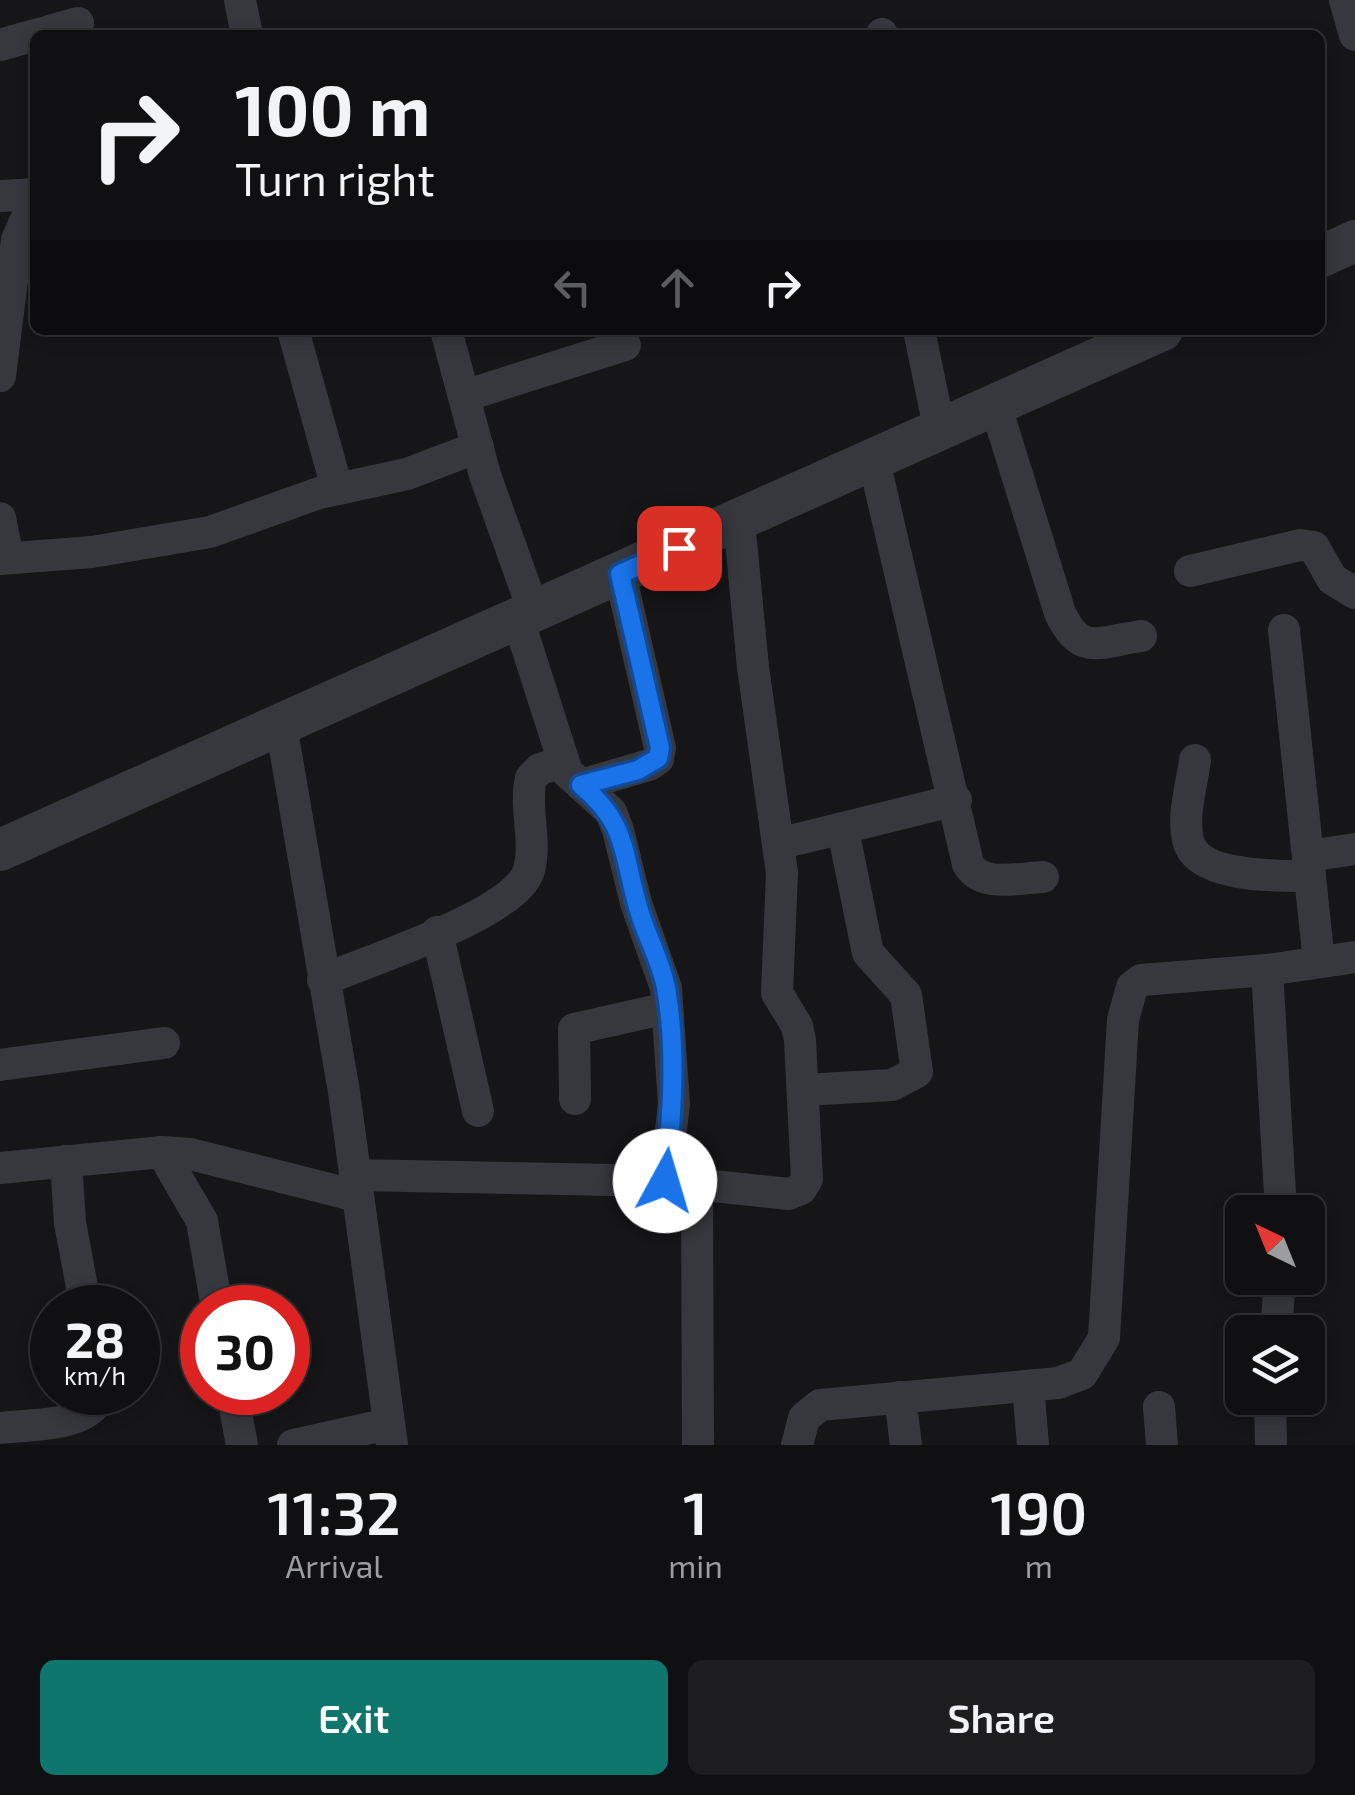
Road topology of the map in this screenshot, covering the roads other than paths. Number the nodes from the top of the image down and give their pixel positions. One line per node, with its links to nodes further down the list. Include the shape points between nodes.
1 (240, 0): 5 (street)
2 (1345, 0): 6 (street)
3 (78, 23): 4 (street)
4 (54, 30)
5 (246, 30)
6 (1355, 34)
7 (30, 37): 8 (street)
8 (0, 45)
9 (0, 196): 10 (street)
10 (30, 196)
11 (30, 208): 19 (street, via 16,240)
12 (1355, 241): 13 (street)
13 (1325, 255)
14 (295, 335): 25 (street)
15 (447, 335): 20 (street)
16 (920, 335): 22 (street)
17 (1151, 335): 21 (street)
18 (625, 345): 20 (street)
19 (0, 376)
20 (464, 396): 23 (street)
21 (996, 407): 22 (street); 34 (street, via 1073,638 1083,644)
22 (940, 432): 24 (street)
23 (478, 448): 25 (street, via 406,474); 32 (street)
24 (874, 461): 27 (street); 38 (street)
25 (337, 488): 28 (street, via 210,532)
26 (0, 518): 28 (street)
27 (739, 521): 30 (street); 40 (street)
28 (4, 559)
29 (1190, 571): 31 (street, via 1300,545 1314,547 1332,580)
30 (620, 574): 32 (street); 37 (street, via 658,758 649,766)
31 (1355, 593)
32 (526, 616): 35 (street); 37 (street)
33 (1284, 630): 43 (street)
34 (1141, 636)
35 (280, 725): 42 (street); 49 (street)
36 (1194, 760): 43 (street, via 1187,838 1196,857 1215,867)
37 (572, 774): 45 (street, via 540,769 531,778 532,848 524,883 496,905); 50 (street, via 610,812 618,830)
38 (956, 800): 39 (street); 44 (street, via 974,875)
39 (843, 830): 40 (street); 53 (street, via 868,952 906,995 917,1072 892,1085)
40 (778, 844): 53 (street, via 783,900 776,975 798,1026)
41 (1355, 849): 43 (street)
42 (0, 850)
43 (1309, 866): 47 (street)
44 (1043, 877)
45 (437, 932): 49 (street); 55 (street)
46 (1355, 957): 47 (street)
47 (1319, 962): 48 (street)
48 (1268, 970): 61 (street); 64 (street, via 1140,980 1132,987 1123,1020 1104,1338 1082,1374)
49 (323, 980): 60 (street)
50 (667, 1008): 54 (street, via 574,1029); 59 (street)
51 (164, 1043): 52 (street)
52 (0, 1065)
53 (804, 1090): 59 (street, via 810,1164 801,1189 789,1194)
54 (575, 1099)
55 (478, 1111)
56 (162, 1152): 57 (street); 60 (street); 63 (street, via 202,1221)
57 (66, 1160): 58 (street); 62 (street)
58 (0, 1168)
59 (681, 1183): 60 (street); 74 (street)
60 (356, 1186): 71 (street)
61 (1280, 1195)
62 (82, 1285)
63 (214, 1285)
64 (1028, 1386): 65 (street); 77 (street)
65 (900, 1397): 75 (street, via 820,1405 804,1418); 76 (street)
66 (1160, 1406): 78 (street)
67 (83, 1415): 70 (street)
68 (236, 1415): 72 (street)
69 (1270, 1415): 79 (street)
70 (0, 1428)
71 (390, 1435): 73 (street)
72 (242, 1445)
73 (294, 1445)
74 (698, 1445)
75 (796, 1445)
76 (906, 1445)
77 (1033, 1445)
78 (1162, 1445)
79 (1271, 1445)

